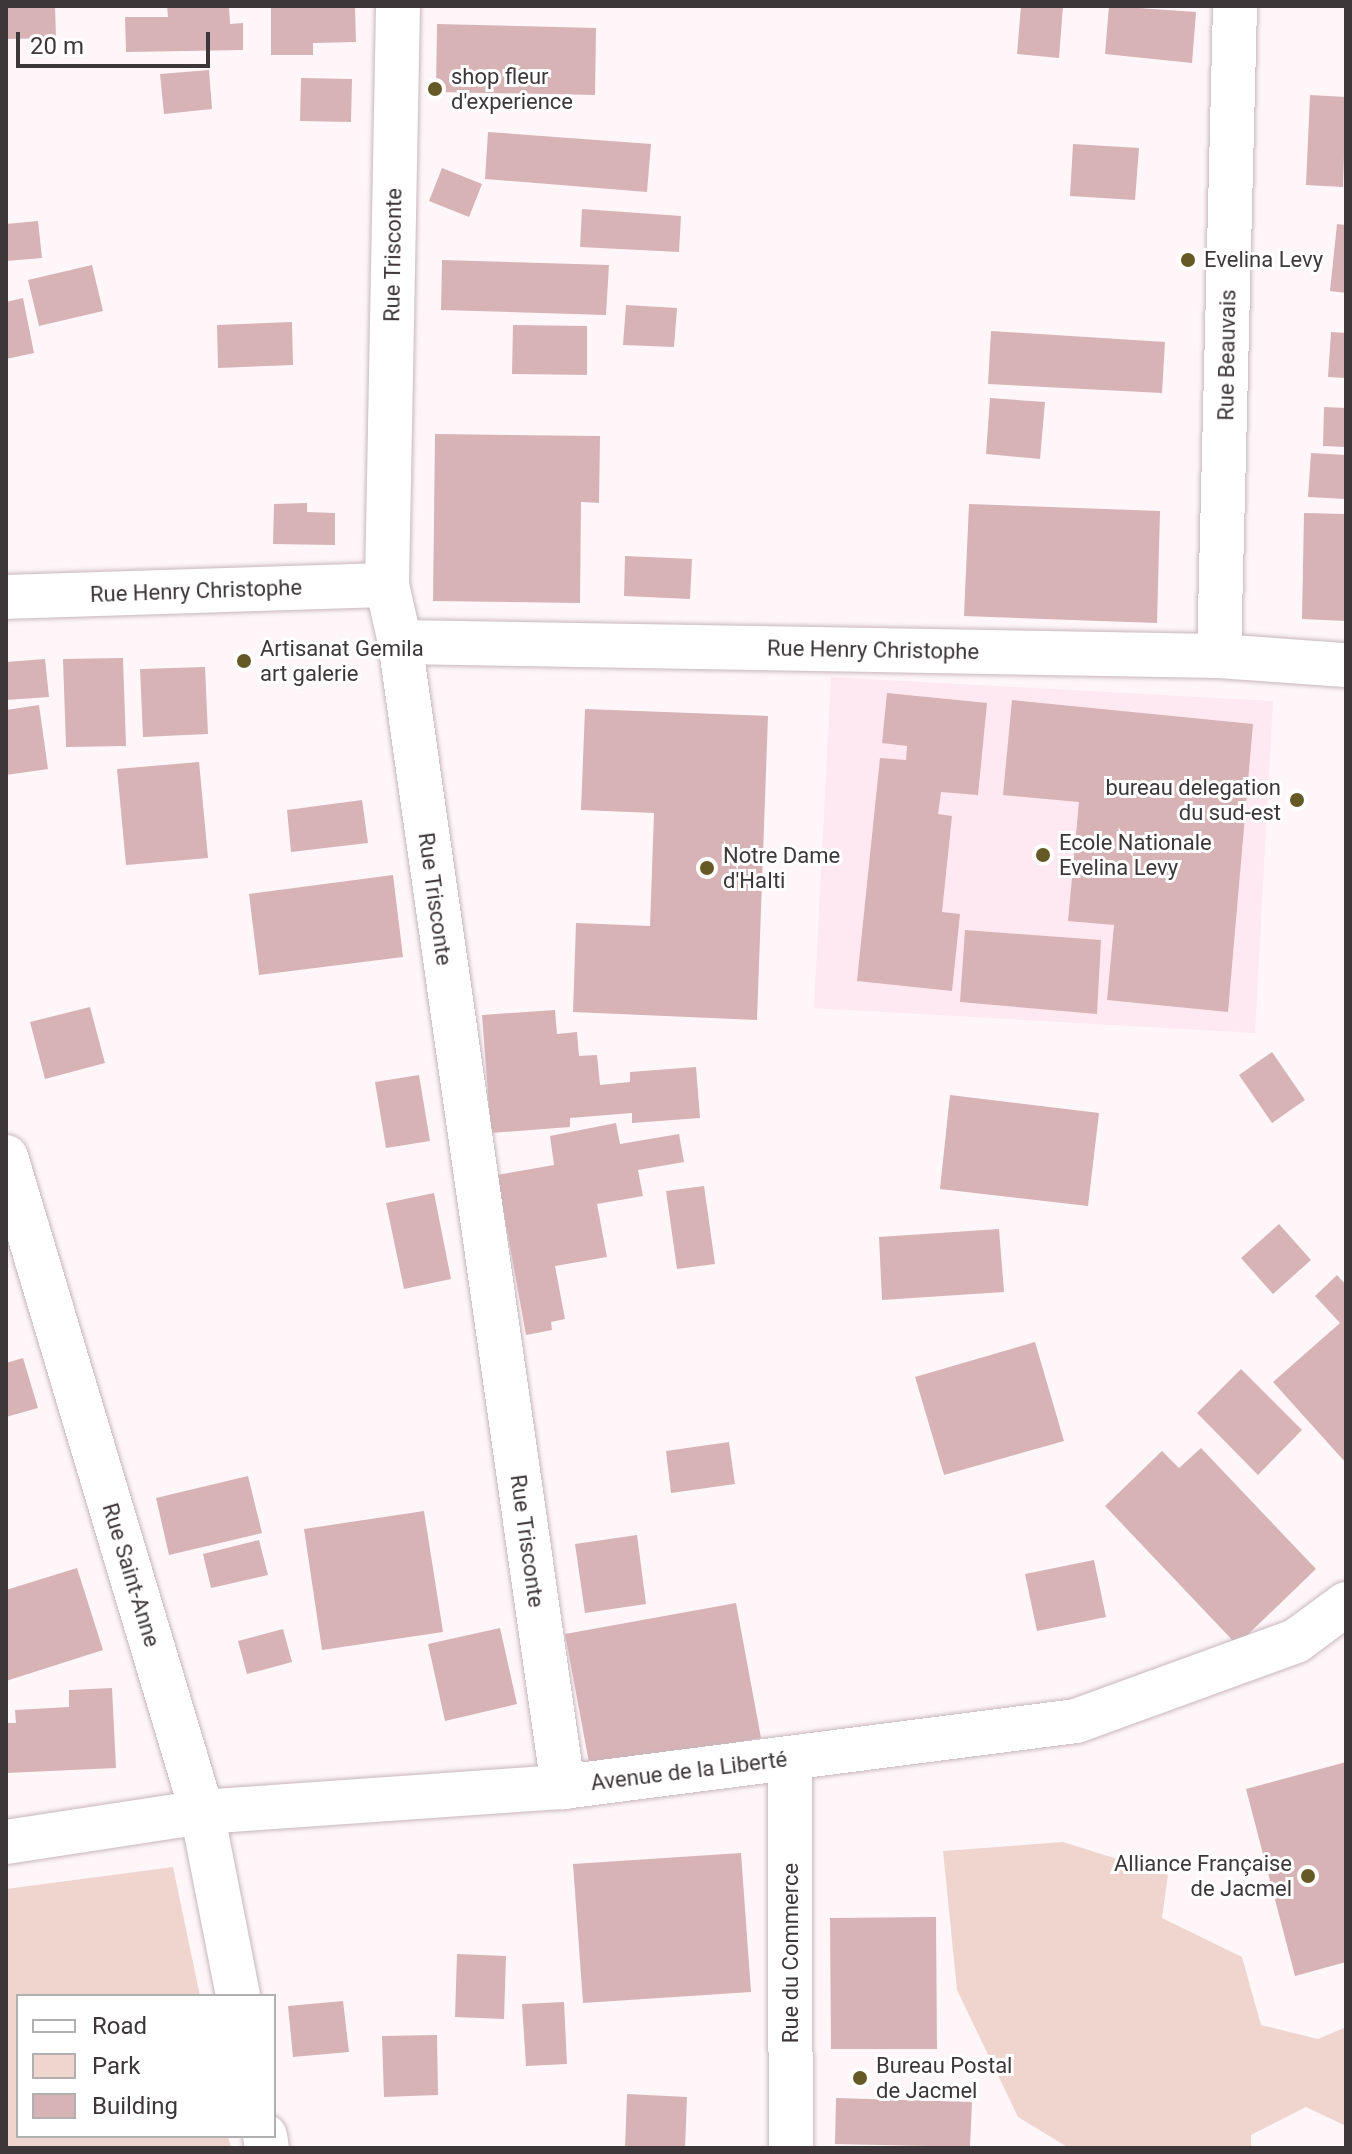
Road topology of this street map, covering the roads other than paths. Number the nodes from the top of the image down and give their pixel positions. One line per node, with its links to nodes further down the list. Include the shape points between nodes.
1 (398, 6): 3 (street, Rue Trisconte)
2 (1235, 6): 6 (street, Rue Beauvais)
3 (387, 585): 4 (street, Rue Henry Christophe); 5 (street, Rue Trisconte)
4 (6, 597)
5 (400, 642): 6 (street, Rue Henry Christophe); 11 (street, Rue Trisconte)
6 (1219, 656): 7 (street, Rue Henry Christophe)
7 (1346, 665)
8 (6, 1157): 12 (street, Rue Saint-Anne)
9 (1346, 1604): 10 (street, Avenue de la Liberté, via 1296,1641 1076,1721)
10 (790, 1759): 11 (street, Avenue de la Liberté); 15 (street, Rue du Commerce)
11 (563, 1787): 12 (street, Avenue de la Liberté)
12 (202, 1812): 13 (street, Avenue de la Liberté); 14 (street, Rue Saint-Anne)
13 (6, 1842)
14 (238, 1994)
15 (791, 2148)

